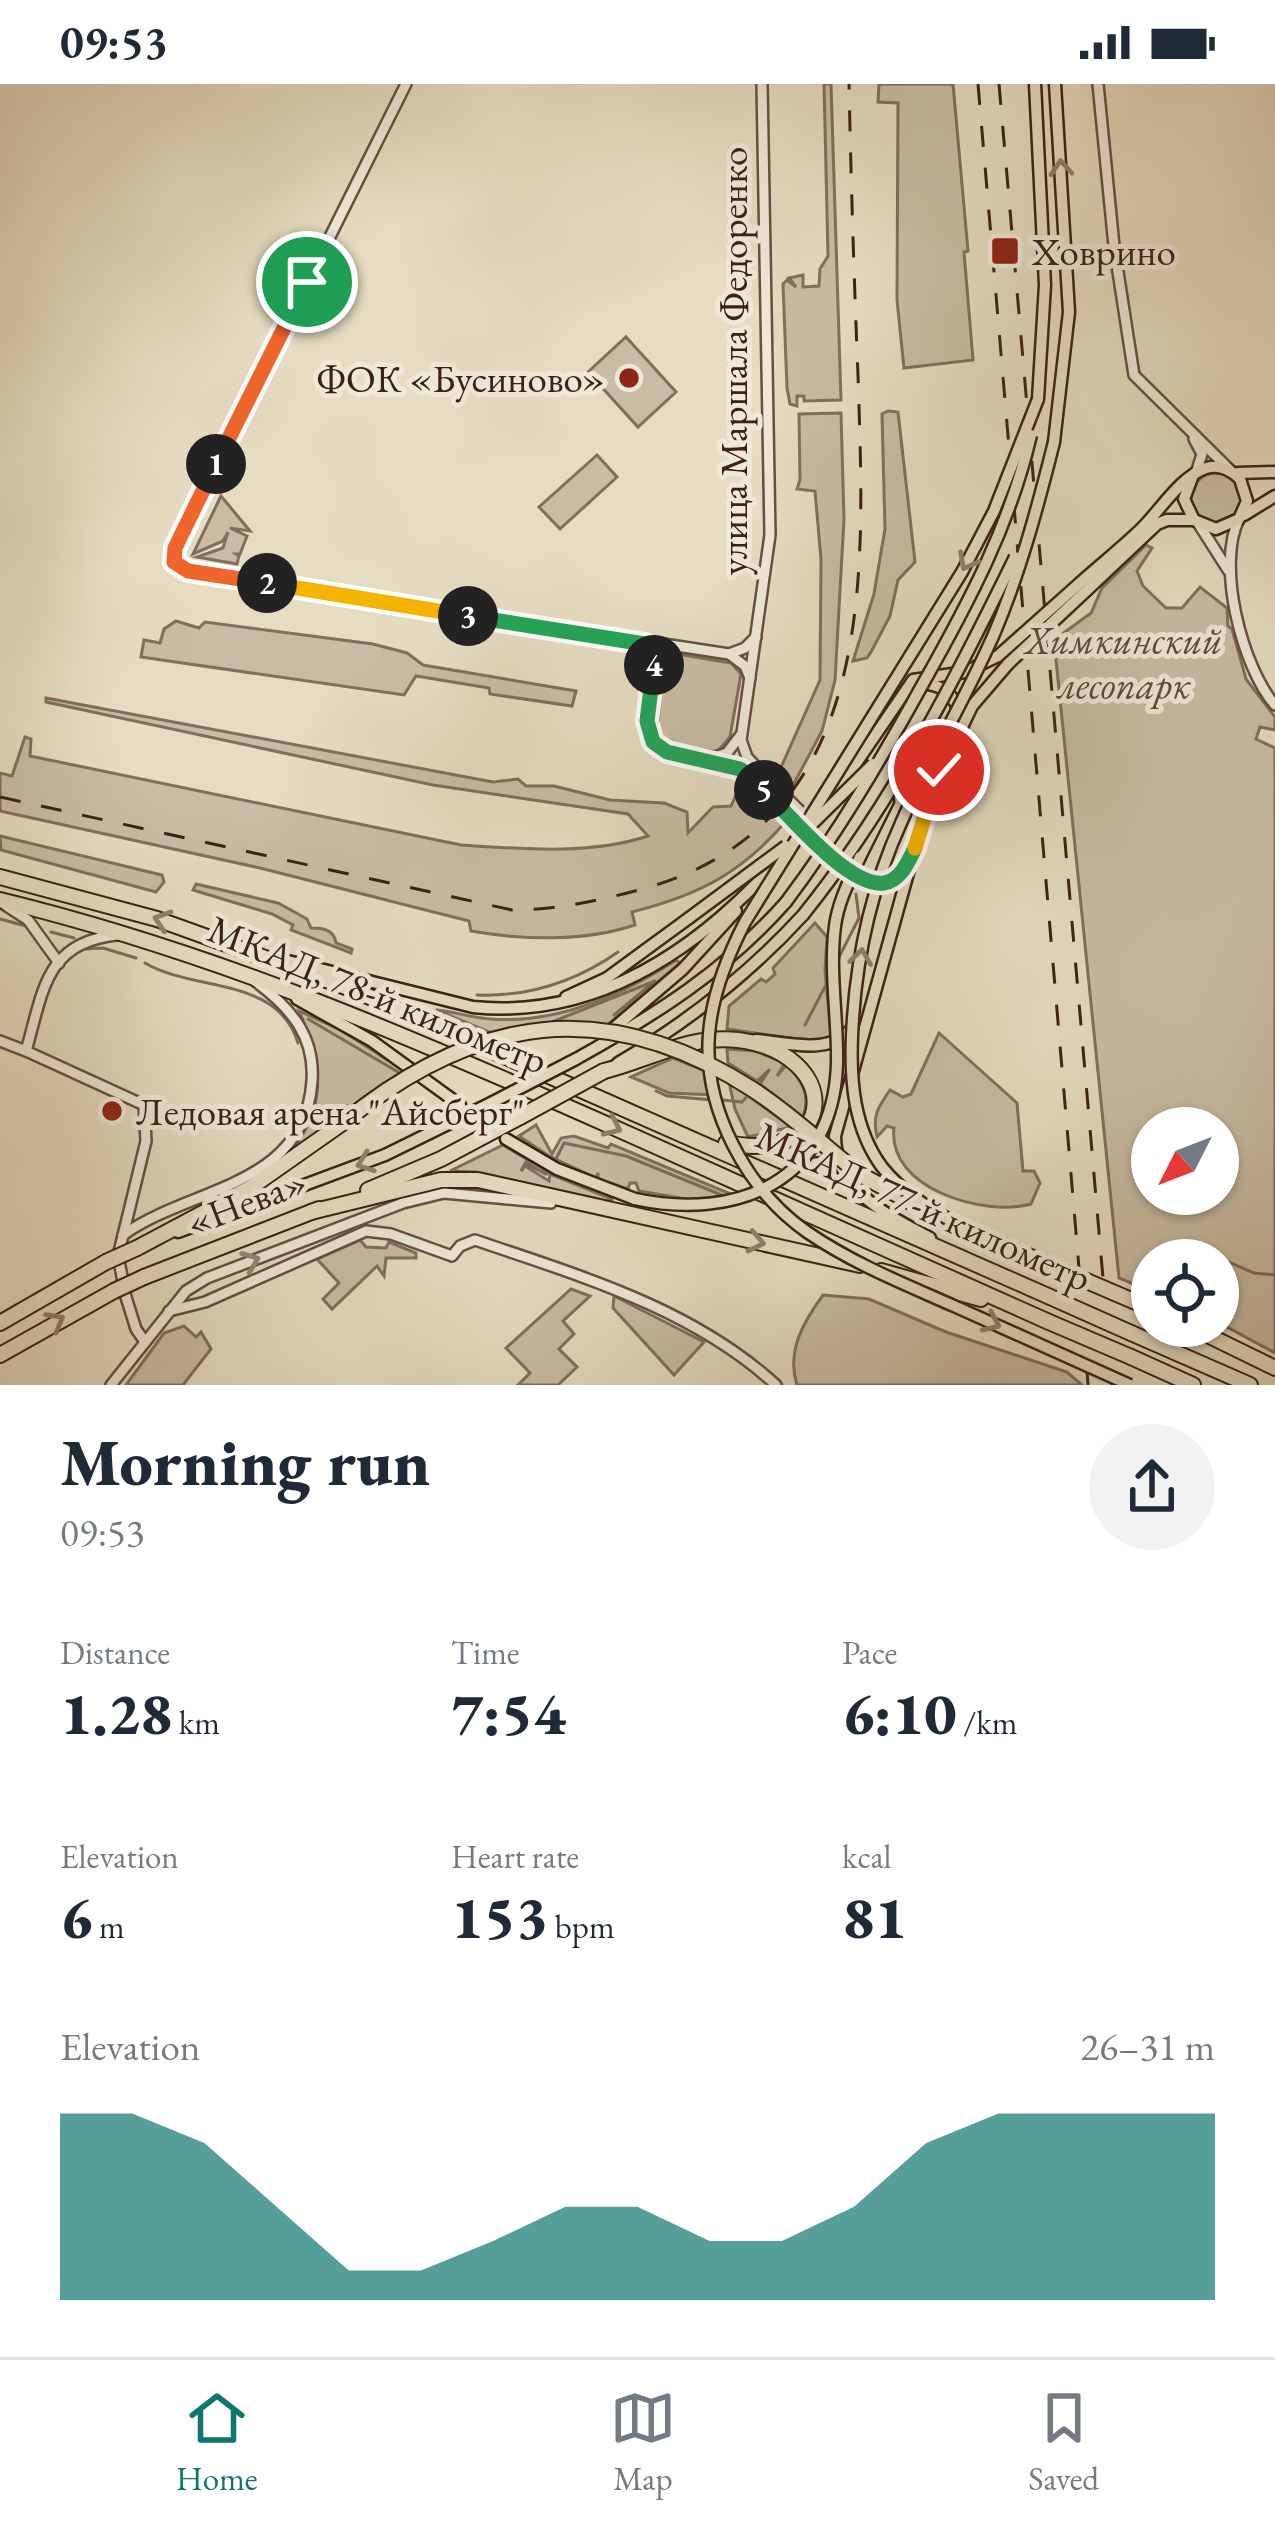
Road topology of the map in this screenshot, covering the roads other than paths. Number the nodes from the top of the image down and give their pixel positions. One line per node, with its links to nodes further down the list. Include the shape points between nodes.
1 (406, 84): 18 (street, via 174,562 188,571)
2 (762, 84): 17 (street, улица Маршала Федоренко, via 770,535)
3 (1035, 84): 6 (main road, via 1045,284)
4 (1055, 84): 14 (main road, one-way to 4, bridge, via 1054,442 1069,312)
5 (1098, 84): 7 (street, via 1130,363)
6 (1038, 399): 27 (main road, bridge, via 995,547); 45 (main road, one-way to 45, bridge, via 962,572 771,874)
7 (1183, 425): 8 (street); 10 (street, via 1201,451)
8 (1233, 472): 9 (main road); 10 (main road, via 1213,467); 12 (main road, via 1246,493)
9 (1275, 472)
10 (1194, 476): 13 (main road, via 1184,500); 16 (main road)
11 (1275, 496): 12 (main road)
12 (1240, 518): 13 (main road, via 1222,528); 15 (street)
13 (1196, 522): 15 (street); 16 (main road, via 1157,524)
14 (1026, 536): 30 (main road, bridge); 61 (main road, one-way to 14, bridge, via 902,1188 872,1152 854,1093 854,1006 862,941 886,860 995,631)
15 (1230, 574): 25 (street, via 1248,656)
16 (1083, 586): 22 (main road, bridge)
17 (756, 637): 20 (street); 23 (street, улица Маршала Федоренко)
18 (637, 642): 19 (street); 21 (street)
19 (669, 646): 20 (street); 21 (street)
20 (729, 655): 23 (street)
21 (655, 659): 29 (street, via 648,733 658,748)
22 (1003, 660): 24 (main road, via 919,677); 28 (main road)
23 (750, 678): 26 (street, улица Маршала Федоренко)
24 (904, 689): 28 (main road, via 932,684 955,700); 32 (main road)
25 (1275, 705)
26 (741, 730): 29 (street, via 727,753); 31 (street)
27 (893, 737): 46 (main road, bridge, via 805,832 608,978); 50 (main road, bridge, via 786,902 714,973)
28 (949, 749): 35 (main road)
29 (703, 760): 31 (street)
30 (904, 766): 45 (main road, bridge, via 803,915); 56 (main road, bridge, via 839,907 832,1098 822,1132 784,1178 748,1198 688,1207 635,1199 556,1169)
31 (758, 777): 33 (street, bridge)
32 (822, 811): 33 (street); 34 (main road)
33 (797, 815): 34 (street)
34 (805, 830): 35 (street, via 850,872 879,883 901,873); 37 (main road)
35 (916, 845): 44 (main road)
36 (0, 877): 40 (highway, МКАД, 78-й километр, one-way to 36)
37 (762, 879): 46 (main road, via 653,968 592,996); 50 (main road, via 683,969)
38 (0, 901): 39 (highway, МКАД, 78-й километр); 42 (street, via 28,920)
39 (130, 933): 41 (highway, МКАД, 78-й километр); 42 (street, via 86,939)
40 (273, 958): 46 (main road, via 473,1007); 52 (highway, МКАД, 78-й километр)
41 (217, 962): 43 (highway, МКАД, 78-й километр); 62 (street, via 257,983 298,1020 311,1058 306,1112 284,1148 249,1177)
42 (59, 963): 49 (street, via 44,981)
43 (259, 976): 53 (main road, via 373,1041); 58 (highway, МКАД, 78-й километр, one-way to 58)
44 (871, 995): 47 (main road, via 839,1041); 57 (main road)
45 (714, 1000): 51 (main road); 77 (main road, one-way to 77, bridge, via 708,1038 721,1114 753,1179 781,1210 878,1272)
46 (546, 1005)
47 (736, 1040): 51 (highway, «Нева», via 689,1043); 55 (highway, via 781,1052 805,1072 814,1107)
48 (0, 1041): 49 (street)
49 (26, 1051): 62 (street, via 144,1105 146,1141)
50 (576, 1058): 63 (main road, «Нева», one-way to 63, bridge, via 385,1156)
51 (604, 1071): 59 (highway, «Нева», bridge, via 410,1173)
52 (573, 1086): 54 (highway, МКАД, 77-й километр)
53 (460, 1105)
54 (658, 1124): 55 (highway, via 756,1147); 64 (highway, МКАД, 77-й километр)
55 (803, 1131): 57 (main road, via 798,1149 808,1164 825,1163)
56 (506, 1138)
57 (835, 1144): 64 (main road, via 848,1181 867,1199)
58 (722, 1176): 69 (highway, МКАД, 77-й километр)
59 (311, 1212): 60 (highway, via 458,1179); 73 (highway, «Нева», one-way to 59, bridge, via 144,1277)
60 (641, 1218): 65 (street, one-way to 60, via 444,1193); 69 (highway, one-way to 69, via 850,1262)
61 (970, 1231): 63 (highway, bridge, via 861,1174 758,1093 692,1056 634,1037 531,1030 406,1075 269,1177); 66 (highway, bridge)
62 (123, 1235): 71 (street, via 119,1266)
63 (137, 1248): 70 (highway, «Нева», bridge)
64 (991, 1271): 79 (highway, МКАД, 77-й километр, bridge)
65 (196, 1284): 67 (street); 68 (street)
66 (1131, 1300)
67 (205, 1301): 68 (street); 76 (street, via 366,1231 452,1256 476,1240 622,1290 733,1348)
68 (169, 1311): 71 (street)
69 (1048, 1322): 78 (highway, МКАД, 77-й километр, bridge)
70 (0, 1323)
71 (145, 1342): 75 (street)
72 (1231, 1347): 74 (highway)
73 (0, 1355)
74 (1275, 1369)
75 (111, 1385)
76 (776, 1385)
77 (1130, 1385)
78 (1193, 1385)
79 (1250, 1385)

